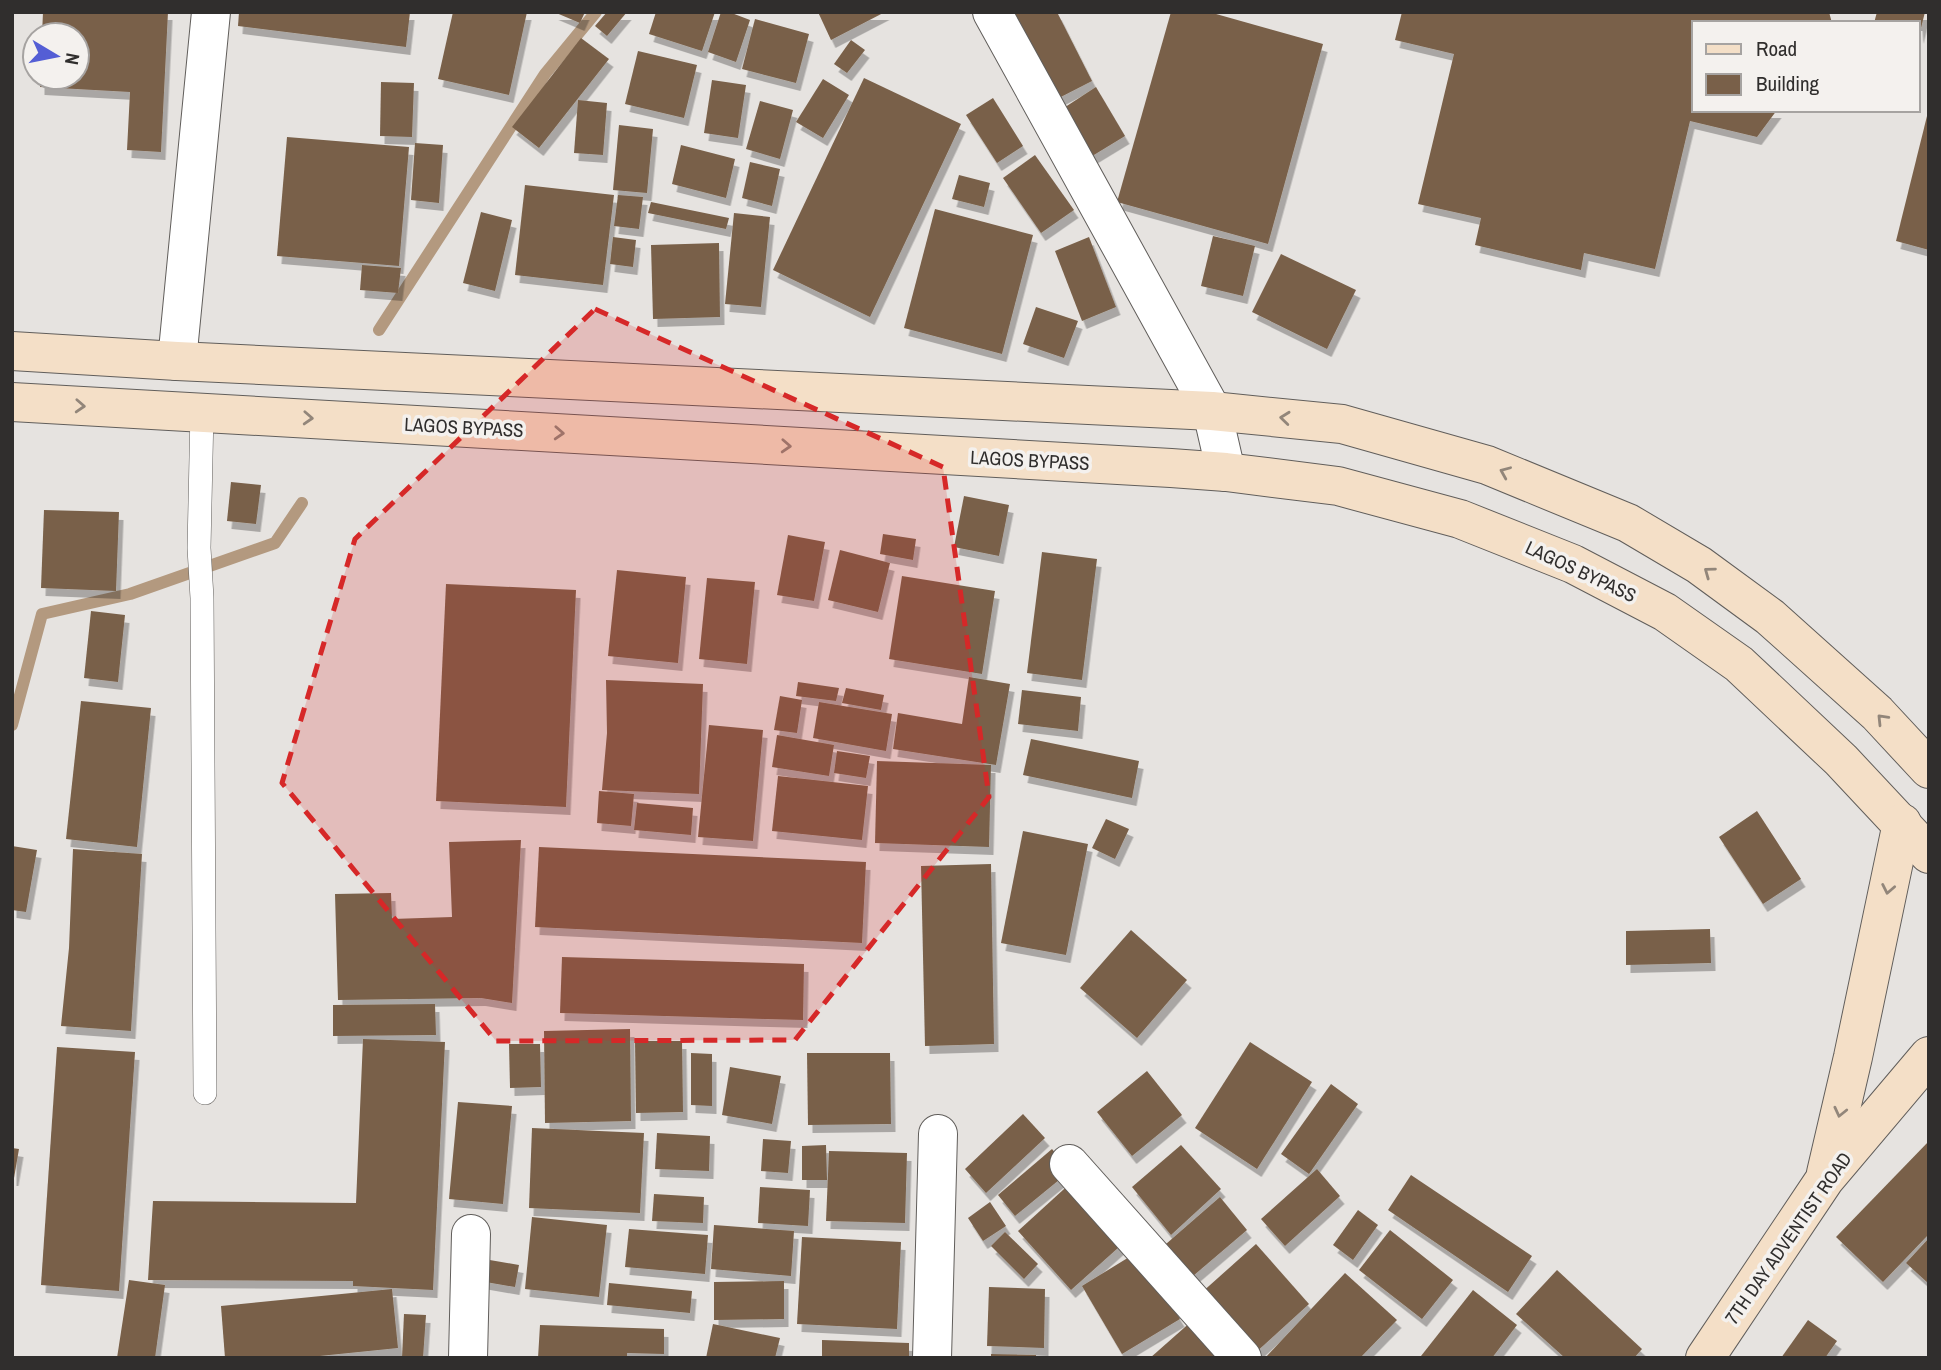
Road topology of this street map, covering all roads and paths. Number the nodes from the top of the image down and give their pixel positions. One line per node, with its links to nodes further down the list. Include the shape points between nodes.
1 (211, 12): 4 (street)
2 (992, 12): 6 (street)
3 (12, 351): 4 (main road)
4 (177, 361): 6 (main road)
5 (12, 402): 7 (main road, LAGOS BYPASS, one-way to 7)
6 (1212, 411): 8 (street); 9 (main road, one-way to 6, via 1877,713 1770,617 1699,565 1628,523 1487,465 1342,424)
7 (202, 412): 8 (main road, LAGOS BYPASS, one-way to 8); 13 (lane, via 199,548)
8 (1226, 472): 10 (main road, LAGOS BYPASS, via 1338,486 1460,519 1573,564 1665,612 1740,664)
9 (1929, 769)
10 (1902, 822): 11 (main road, LAGOS BYPASS); 16 (main road, one-way to 16)
11 (1929, 854)
12 (1929, 1056): 16 (main road, 7TH DAY ADVENTIST ROAD)
13 (205, 1093)
14 (938, 1134): 19 (street)
15 (1069, 1164): 20 (street)
16 (1825, 1179): 21 (main road, 7TH DAY ADVENTIST ROAD)
17 (471, 1234): 18 (street)
18 (468, 1358)
19 (932, 1358)
20 (1242, 1358)
21 (1705, 1358)

